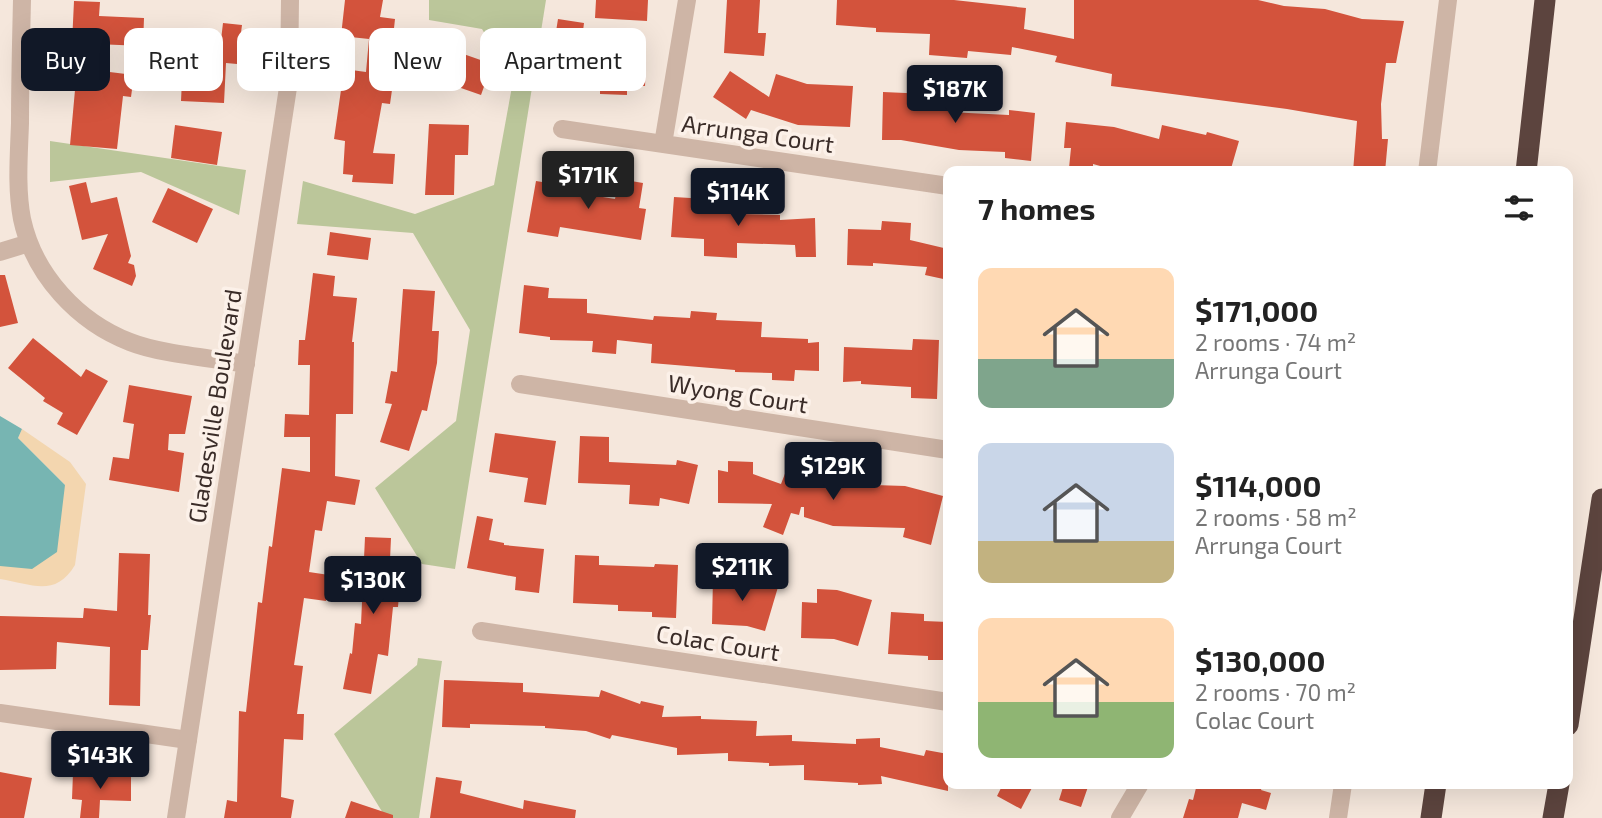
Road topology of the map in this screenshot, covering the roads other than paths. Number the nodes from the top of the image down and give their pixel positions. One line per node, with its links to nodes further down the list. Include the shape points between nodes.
1 (22, 0): 11 (street, via 19,199)
2 (290, 0): 13 (street, Gladesville Boulevard, via 289,81)
3 (687, 0): 7 (street)
4 (1448, 0): 8 (street)
5 (1545, 0): 9 (highway)
6 (562, 128): 7 (street, Arrunga Court)
7 (663, 144): 10 (street, Arrunga Court)
8 (1428, 166)
9 (1527, 166)
10 (943, 185)
11 (29, 243): 12 (street); 13 (street, via 58,290 102,329 145,347)
12 (0, 252)
13 (246, 364): 21 (street, Gladesville Boulevard)
14 (520, 384): 15 (street, Wyong Court)
15 (943, 449)
16 (1602, 499): 18 (highway)
17 (481, 631): 19 (street, Colac Court)
18 (1573, 691)
19 (943, 701)
20 (0, 713): 21 (street)
21 (188, 740): 26 (street, Gladesville Boulevard)
22 (1137, 789): 27 (street)
23 (1342, 789): 28 (street)
24 (1435, 789): 29 (highway)
25 (1558, 789): 30 (highway)
26 (176, 818)
27 (1120, 818)
28 (1338, 818)
29 (1431, 818)
30 (1553, 818)

